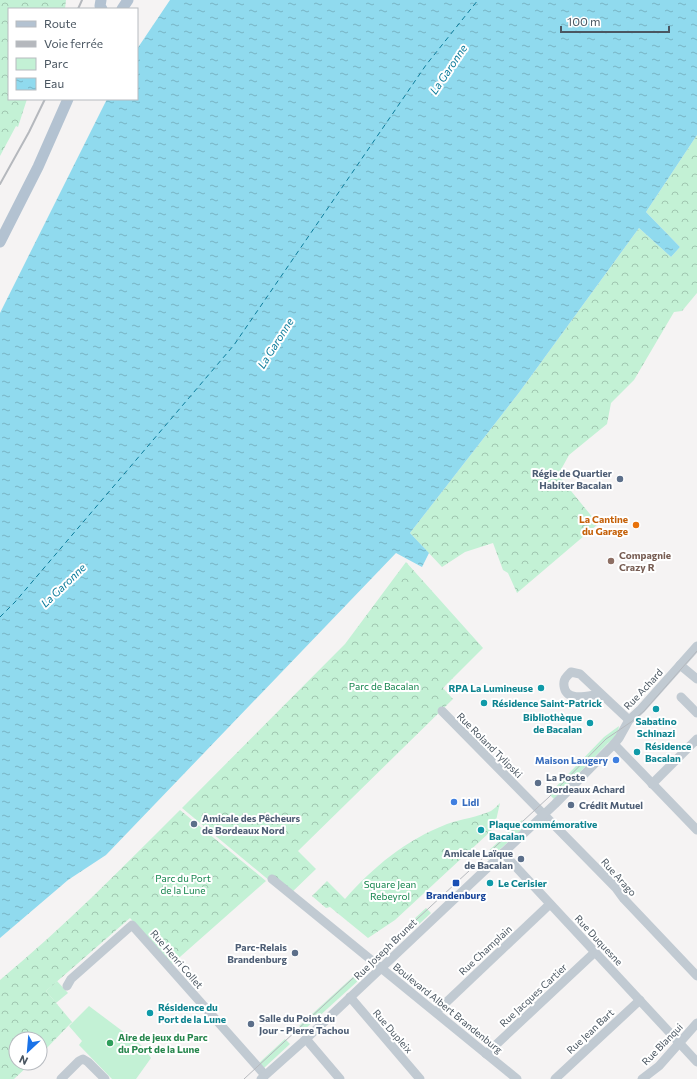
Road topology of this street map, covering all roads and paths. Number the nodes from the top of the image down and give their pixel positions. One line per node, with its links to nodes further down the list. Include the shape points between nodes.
1 (68, 100): 2 (main road, via 38,167)
2 (0, 242)
3 (697, 646): 4 (street, Rue Achard)
4 (680, 665): 5 (street); 10 (street, Rue Achard, via 642,709)
5 (697, 679)
6 (601, 694): 10 (street)
7 (681, 697): 9 (street)
8 (442, 711): 14 (street, Rue Roland Tylipski)
9 (697, 713)
10 (629, 720): 12 (street, Rue Achard)
11 (697, 739): 13 (street)
12 (614, 744): 13 (street); 15 (street, Rue Achard)
13 (652, 784): 16 (street)
14 (523, 794): 15 (street, Rue Arago)
15 (544, 815): 17 (street, Rue Achard); 23 (street, Rue Arago)
16 (697, 830)
17 (524, 834): 18 (street, Rue Joseph Brunet)
18 (503, 853): 20 (street, Rue Duquesne); 22 (street, Rue Joseph Brunet)
19 (272, 879): 22 (street, Boulevard Albert Brandenburg)
20 (550, 904): 21 (street, Rue Duquesne); 27 (street, Rue Champlain)
21 (595, 952): 26 (street, Rue Duquesne); 31 (street, Rue Jacques Cartier)
22 (381, 968): 25 (street, Rue Joseph Brunet); 27 (street, Boulevard Albert Brandenburg)
23 (697, 976)
24 (67, 986): 33 (street, Rue Henri Collet, via 71,979 132,926)
25 (350, 997): 29 (street, Rue Joseph Brunet); 37 (street, Rue Dupleix)
26 (640, 1000): 30 (street, Rue Duquesne); 39 (street, Rue Jean Bart)
27 (436, 1012): 31 (street, Boulevard Albert Brandenburg)
28 (697, 1023): 30 (street, Rue Blanqui)
29 (306, 1039): 33 (street, Rue Joseph Brunet); 36 (street)
30 (680, 1043): 32 (street, Rue Duquesne); 40 (street, Rue Blanqui, via 659,1066)
31 (486, 1054): 38 (street, Boulevard Albert Brandenburg)
32 (697, 1062)
33 (263, 1077)
34 (61, 1079): 35 (street, via 83,1059)
35 (105, 1079)
36 (340, 1079)
37 (420, 1079)
38 (517, 1079)
39 (555, 1079)
40 (642, 1079)

